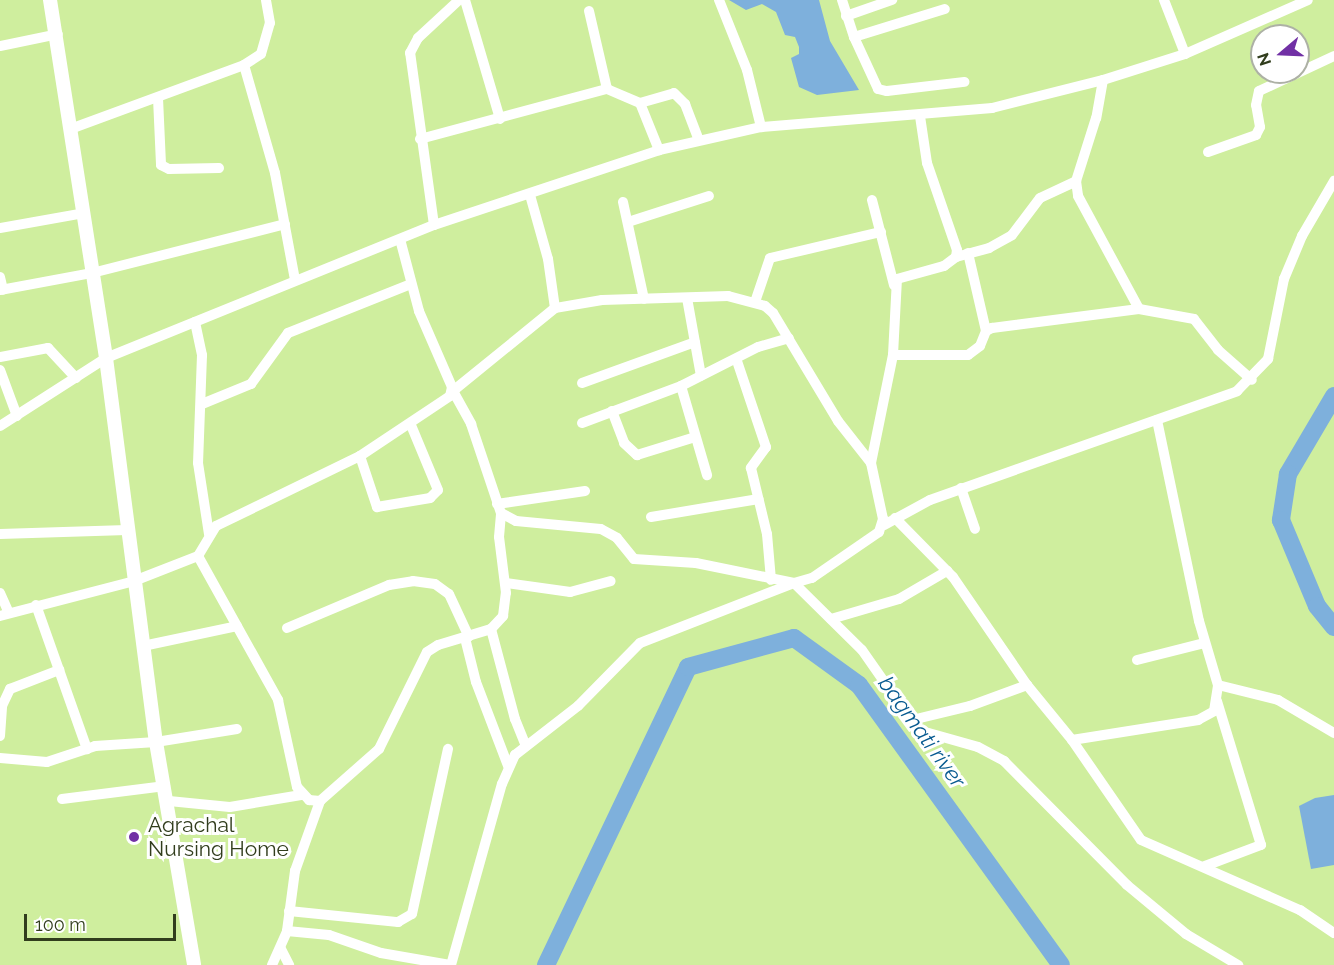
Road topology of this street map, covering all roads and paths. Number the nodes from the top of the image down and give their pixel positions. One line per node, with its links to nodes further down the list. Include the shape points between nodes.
1 (50, 0): 13 (main road)
2 (266, 0): 18 (street, via 270,23 267,40 261,54)
3 (459, 0): 29 (street, via 411,46)
4 (465, 0): 25 (street)
5 (719, 0): 26 (street, via 747,70)
6 (842, 0): 12 (street)
7 (892, 0): 12 (street)
8 (1164, 0): 16 (street)
9 (1308, 0): 16 (street)
10 (945, 9): 14 (street)
11 (590, 11): 21 (street)
12 (846, 16): 14 (street)
13 (58, 34): 15 (street); 27 (main road)
14 (854, 37): 20 (street, via 879,88 887,91)
15 (0, 46)
16 (1185, 54): 19 (street)
17 (1334, 56): 31 (street, via 1259,91 1256,105 1260,128 1256,135)
18 (244, 65): 22 (street); 41 (street, via 263,125)
19 (1103, 80): 24 (street, via 992,108); 33 (street, via 1096,118)
20 (964, 82)
21 (607, 89): 23 (street); 25 (street)
22 (158, 98): 27 (street); 32 (street, via 164,168)
23 (640, 103): 28 (street, via 674,93 685,104); 30 (street)
24 (920, 116): 26 (street); 47 (street, via 927,163 956,241)
25 (500, 119): 29 (street)
26 (761, 127): 28 (street)
27 (73, 128): 39 (main road)
28 (698, 138): 30 (street)
29 (420, 139): 42 (street)
30 (659, 150): 35 (street)
31 (1208, 152)
32 (219, 168)
33 (1076, 181): 46 (street, via 1040,198 1012,235); 58 (street, via 1087,217)
34 (1334, 181): 70 (street, via 1302,236 1284,279 1268,359)
35 (530, 195): 42 (street); 57 (street, via 548,259)
36 (709, 196): 40 (street)
37 (872, 200): 44 (street)
38 (623, 202): 40 (street)
39 (84, 213): 43 (street); 48 (main road)
40 (628, 222): 54 (street)
41 (285, 224): 48 (street); 50 (street)
42 (434, 225): 45 (street)
43 (0, 228)
44 (881, 232): 52 (street); 56 (street, via 770,258)
45 (400, 239): 50 (street); 51 (street)
46 (968, 254): 47 (street); 60 (street)
47 (956, 257): 52 (street, via 944,266 897,279)
48 (92, 273): 53 (street); 65 (main road)
49 (0, 277): 53 (street)
50 (295, 280): 59 (street)
51 (411, 284): 73 (street); 74 (street, via 288,333 251,384)
52 (894, 285): 63 (street)
53 (1, 290)
54 (644, 298): 55 (street); 57 (street)
55 (687, 298): 56 (street, via 728,296); 62 (street)
56 (755, 302): 61 (street, via 773,313)
57 (555, 308): 73 (street)
58 (1139, 309): 60 (street); 70 (street, via 1194,319 1218,350)
59 (195, 322): 65 (street); 74 (street, via 202,355)
60 (986, 331): 63 (street, via 980,346 969,355)
61 (789, 338): 66 (street, via 758,347); 83 (street, via 838,421)
62 (695, 342): 68 (street); 71 (street)
63 (893, 355): 83 (street)
64 (0, 357): 69 (street, via 48,348)
65 (106, 358): 69 (street); 93 (main road)
66 (737, 361): 68 (street); 87 (street, via 766,447 751,468)
67 (0, 370): 76 (street)
68 (701, 376): 72 (street)
69 (75, 378): 76 (street)
70 (1252, 380): 77 (street, via 1237,392)
71 (582, 382)
72 (681, 386): 75 (street); 81 (street)
73 (453, 391): 79 (street); 88 (street, via 478,444)
74 (202, 404): 95 (street, via 198,463)
75 (612, 411): 78 (street); 81 (street, via 624,443 637,455)
76 (17, 416): 80 (street)
77 (1157, 420): 85 (street); 111 (street)
78 (582, 423)
79 (411, 425): 82 (street); 82 (street, via 438,490 430,498 377,507)
80 (0, 426)
81 (695, 437): 84 (street)
82 (360, 456): 95 (street, via 216,526)
83 (872, 462): 91 (street)
84 (706, 475)
85 (961, 488): 90 (street); 92 (street)
86 (585, 491): 88 (street)
87 (759, 499): 89 (street); 98 (street)
88 (499, 508): 98 (street, via 516,521 601,529 617,538 634,559 696,562); 101 (street)
89 (651, 517)
90 (895, 518): 91 (street); 97 (street)
91 (884, 525): 102 (street, via 871,539 812,578)
92 (975, 529)
93 (127, 530): 94 (street); 99 (main road)
94 (0, 534)
95 (209, 534): 96 (street)
96 (198, 556): 99 (street); 107 (street)
97 (947, 571): 106 (street, via 893,602); 115 (street, via 985,618)
98 (771, 580): 102 (street)
99 (134, 581): 104 (street); 112 (main road)
100 (611, 581): 101 (street, via 570,592)
101 (506, 583): 109 (street, via 503,616)
102 (795, 583): 106 (street); 124 (street, via 640,643 578,706)
103 (0, 593): 105 (street)
104 (36, 605): 105 (street); 114 (street)
105 (4, 614)
106 (831, 619): 118 (street, via 862,650)
107 (237, 626): 112 (street); 130 (street, via 278,700)
108 (287, 628): 110 (street, via 389,585 413,581 435,584 449,594)
109 (491, 629): 110 (street); 124 (street)
110 (467, 638): 128 (street, via 476,682); 133 (street, via 426,652 379,749)
111 (1204, 643): 113 (street); 116 (street)
112 (143, 646): 123 (main road)
113 (1137, 660)
114 (59, 670): 121 (street, via 10,689 2,706); 126 (street)
115 (1027, 685): 118 (street, via 969,706); 122 (street)
116 (1218, 685): 117 (street); 120 (street, via 1278,700)
117 (1217, 701): 122 (street, via 1214,711 1198,720); 134 (street, via 1261,845)
118 (912, 720): 143 (street, via 925,734 978,747 1005,761 1127,885 1186,934)
119 (237, 729): 123 (street)
120 (1334, 733)
121 (0, 736)
122 (1072, 740): 134 (street, via 1141,840)
123 (156, 742): 126 (street); 129 (main road)
124 (526, 746): 128 (street)
125 (448, 748): 135 (street, via 412,914 398,922)
126 (87, 749): 127 (street, via 47,762)
127 (0, 758)
128 (508, 766): 142 (street)
129 (165, 786): 131 (street); 132 (main road)
130 (301, 795): 132 (street, via 230,807); 133 (street)
131 (62, 799)
132 (168, 801): 139 (main road)
133 (320, 801): 135 (street, via 295,871)
134 (1205, 866): 137 (street, via 1300,910)
135 (289, 911): 136 (street)
136 (287, 931): 138 (street); 142 (street, via 329,935 381,953)
137 (1334, 933)
138 (281, 949): 140 (street); 141 (street)
139 (194, 965)
140 (272, 965)
141 (290, 965)
142 (451, 965)
143 (1238, 965)

